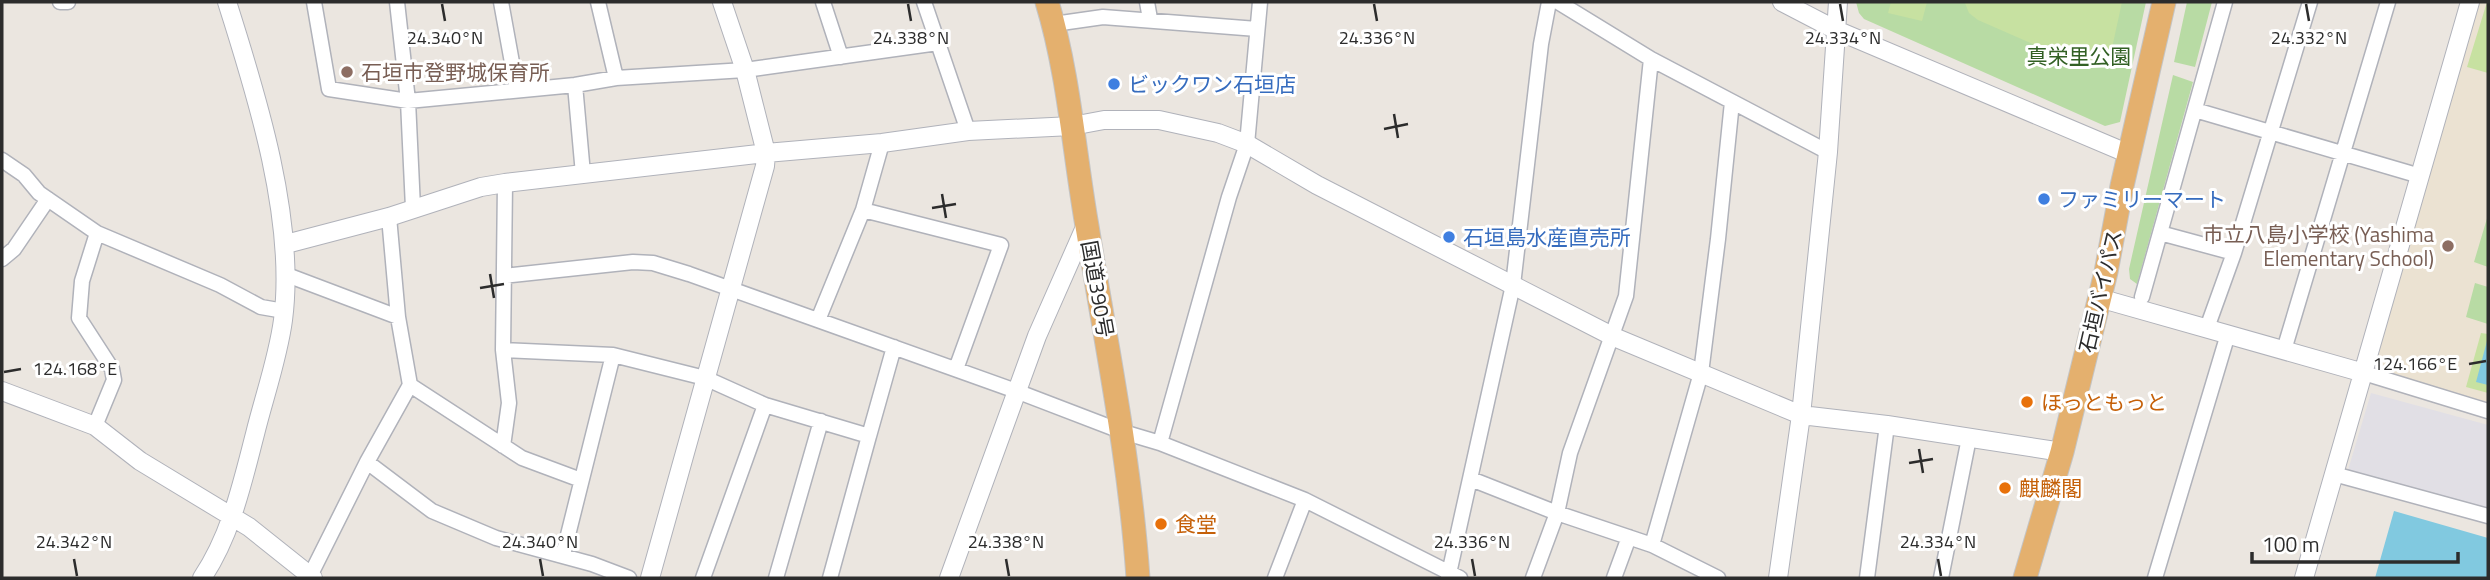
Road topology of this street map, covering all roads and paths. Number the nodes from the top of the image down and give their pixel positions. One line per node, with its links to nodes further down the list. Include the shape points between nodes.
1 (60, 2): 2 (street)
2 (68, 2)
3 (226, 2): 57 (street, via 260,118)
4 (314, 2): 34 (street, via 329,89)
5 (397, 2): 34 (street)
6 (501, 2): 33 (street)
7 (598, 2): 31 (street)
8 (722, 2): 30 (street)
9 (823, 2): 28 (street)
10 (923, 2): 27 (street)
11 (1047, 2): 24 (highway, 国道390号)
12 (1147, 2): 23 (street)
13 (1260, 2): 25 (street)
14 (1549, 2): 62 (street)
15 (1558, 2): 29 (street)
16 (1782, 2): 26 (street)
17 (1838, 2): 26 (street)
18 (2164, 2): 45 (highway, 石垣バイパス)
19 (2225, 2): 36 (street)
20 (2309, 2): 39 (street)
21 (2388, 2): 43 (street)
22 (2470, 2): 48 (street)
23 (1150, 19): 24 (street, via 1104,17); 25 (street)
24 (1054, 24): 37 (highway, 国道390号)
25 (1257, 29): 41 (street)
26 (1836, 30): 42 (street); 45 (street)
27 (938, 43): 28 (street); 38 (street)
28 (841, 57): 30 (street)
29 (1651, 58): 35 (street); 71 (street, via 1626,296)
30 (745, 69): 31 (street); 44 (street)
31 (616, 78): 32 (street)
32 (575, 85): 33 (street); 47 (street)
33 (516, 90): 34 (street)
34 (408, 101): 51 (street)
35 (1732, 102): 42 (street); 77 (street)
36 (2195, 110): 39 (street); 56 (street)
37 (1072, 126): 38 (street); 41 (street, via 1104,120 1159,120 1218,133); 54 (highway, 国道390号)
38 (968, 131): 40 (street)
39 (2270, 132): 43 (street); 58 (street)
40 (882, 143): 44 (street); 52 (street)
41 (1247, 145): 62 (street); 92 (street)
42 (1828, 152): 85 (street)
43 (2342, 152): 48 (street); 74 (street)
44 (766, 153): 47 (street); 63 (street)
45 (2129, 154): 64 (highway, 石垣バイパス)
46 (2, 160): 50 (street)
47 (583, 174): 49 (street)
48 (2420, 176): 78 (street)
49 (505, 183): 51 (street); 61 (street)
50 (47, 199): 55 (street); 59 (street, via 14,249)
51 (414, 208): 53 (street)
52 (863, 209): 68 (street); 76 (street, via 1001,245)
53 (389, 217): 57 (street); 67 (street)
54 (1086, 225): 82 (street); 89 (highway, 国道390号)
55 (97, 233): 66 (street, via 261,307); 88 (street, via 82,281 79,318 112,369 114,380)
56 (2160, 233): 58 (street); 65 (street)
57 (286, 244): 60 (street)
58 (2234, 254): 69 (street)
59 (2, 259)
60 (287, 275): 66 (street); 67 (street)
61 (504, 276): 63 (street, via 653,263); 73 (street)
62 (1513, 285): 71 (street); 97 (street)
63 (731, 288): 68 (street); 79 (street)
64 (2099, 298): 69 (street); 94 (highway, 石垣バイパス)
65 (2142, 298)
66 (284, 311): 101 (street)
67 (398, 317): 80 (street)
68 (818, 320): 72 (street)
69 (2207, 328): 70 (street)
70 (2228, 334): 74 (street); 124 (street)
71 (1614, 337): 77 (street); 100 (street, via 1570,453)
72 (894, 347): 76 (street); 90 (street)
73 (503, 350): 75 (street); 93 (street, via 509,403)
74 (2284, 350): 78 (street)
75 (612, 355): 79 (street); 98 (street)
76 (956, 369): 82 (street)
77 (1701, 373): 85 (street); 104 (street)
78 (2364, 373): 84 (street); 96 (street)
79 (705, 379): 83 (street); 110 (street)
80 (410, 385): 93 (street); 95 (street)
81 (2, 391): 88 (street)
82 (1016, 391): 89 (street); 114 (street)
83 (765, 405): 86 (street); 111 (street)
84 (2488, 411)
85 (1801, 415): 87 (street); 120 (street)
86 (821, 421): 90 (street); 112 (street)
87 (1887, 425): 91 (street); 121 (street)
88 (94, 426): 101 (street, via 140,461)
89 (1123, 432): 92 (street); 115 (highway, 国道390号)
90 (869, 436): 113 (street)
91 (1969, 438): 94 (street); 122 (street)
92 (1160, 443): 99 (street)
93 (503, 446): 98 (street, via 522,458)
94 (2062, 452): 123 (highway, 石垣バイパス)
95 (367, 462): 105 (street, via 432,511 496,538); 107 (street)
96 (2334, 474): 102 (street); 125 (street)
97 (1471, 479): 100 (street); 106 (street)
98 (582, 480): 105 (street)
99 (1305, 500): 106 (street); 116 (street)
100 (1557, 513): 103 (street); 117 (street)
101 (232, 516): 107 (street); 108 (street)
102 (2488, 516)
103 (1629, 537): 104 (street); 118 (street)
104 (1652, 545): 119 (street)
105 (563, 555): 109 (street)
106 (1453, 576)
107 (312, 577)
108 (202, 578)
109 (629, 578)
110 (650, 578)
111 (703, 578)
112 (776, 578)
113 (830, 578)
114 (949, 578)
115 (1138, 578)
116 (1275, 578)
117 (1533, 578)
118 (1614, 578)
119 (1718, 578)
120 (1778, 578)
121 (1867, 578)
122 (1941, 578)
123 (2025, 578)
124 (2155, 578)
125 (2304, 578)

